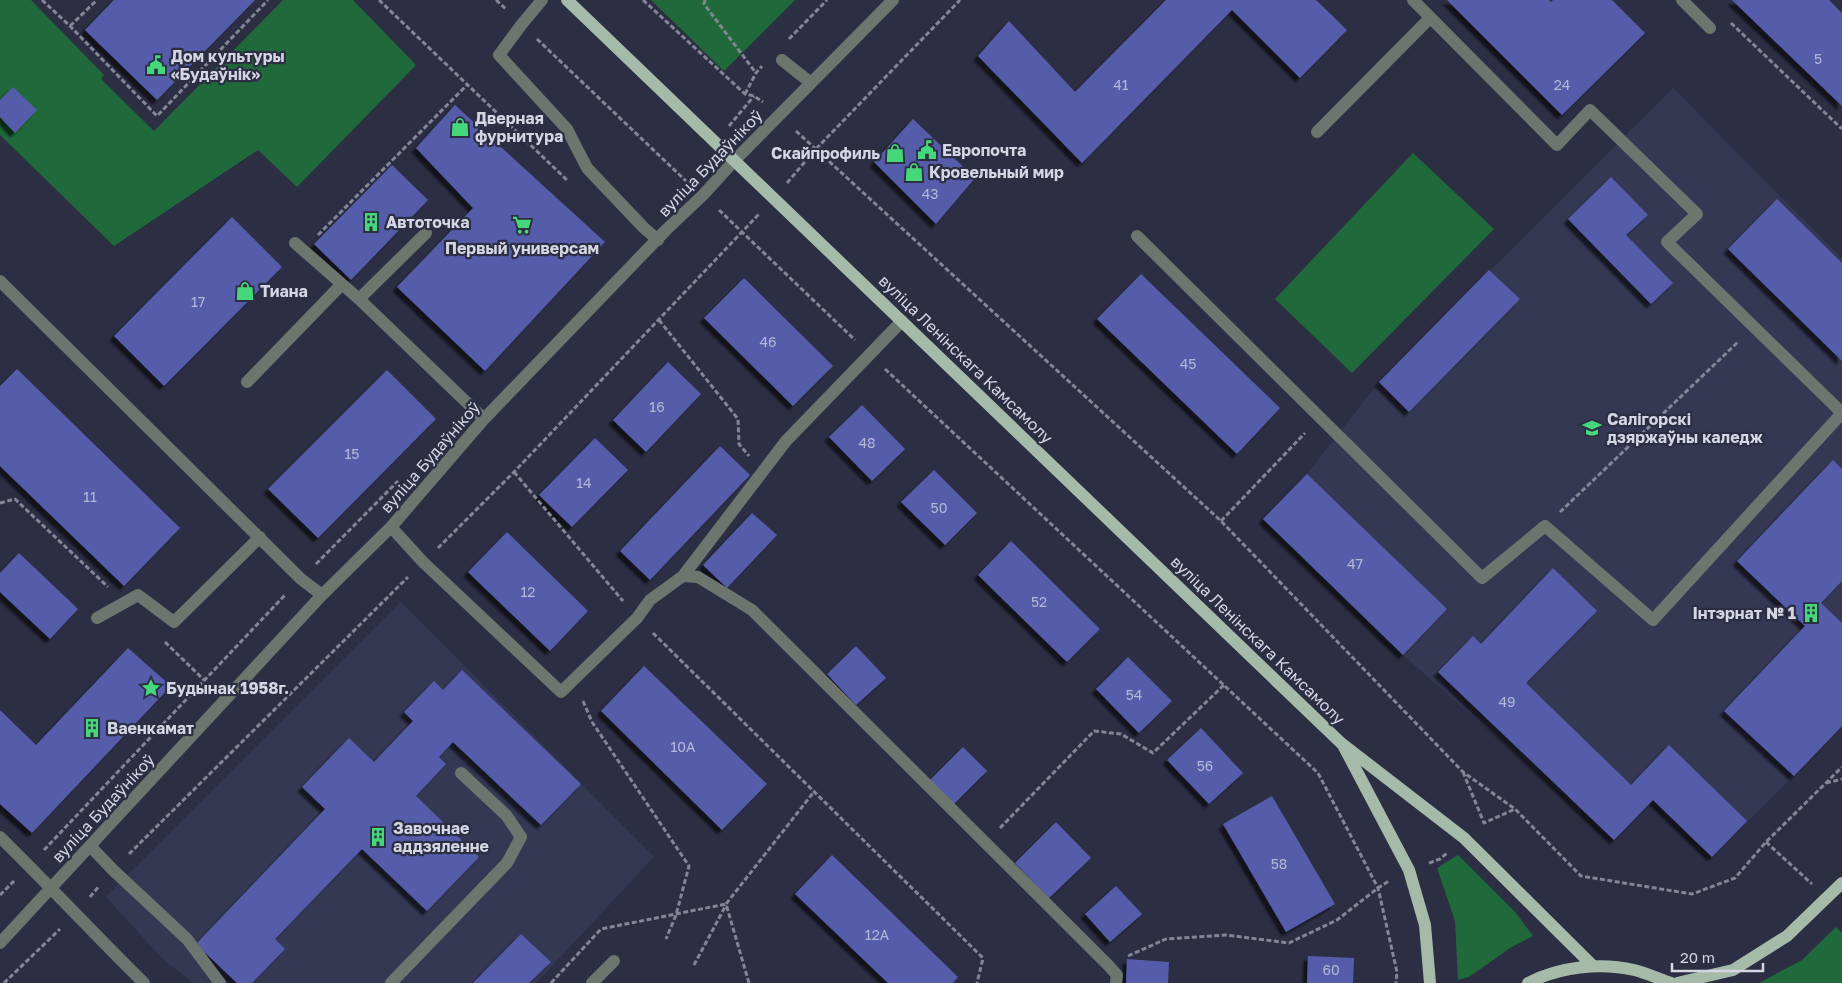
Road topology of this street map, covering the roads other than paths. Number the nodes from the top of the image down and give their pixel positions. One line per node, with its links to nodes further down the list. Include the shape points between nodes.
1 (542, 0): 14 (street, via 499,56 567,129 586,168)
2 (567, 0): 11 (main road, вуліца Ленінскага Камсамолу)
3 (893, 0): 9 (street, вуліца Будаўнікоў)
4 (1413, 0): 6 (street)
5 (1682, 0): 7 (street)
6 (1430, 18): 10 (street); 13 (street, via 1557,145 1590,110 1697,214 1668,242 1842,413 1654,620 1545,526 1482,578)
7 (1710, 28)
8 (782, 60): 9 (street)
9 (811, 83): 11 (street, вуліца Будаўнікоў)
10 (1317, 132)
11 (734, 161): 14 (street, вуліца Будаўнікоў); 19 (main road, вуліца Ленінскага Камсамолу)
12 (426, 233): 18 (street)
13 (1137, 236)
14 (658, 240): 21 (street, вуліца Будаўнікоў)
15 (299, 246): 17 (street)
16 (0, 281): 23 (street)
17 (342, 284): 18 (street); 20 (street)
18 (359, 299): 21 (street)
19 (902, 321): 24 (street, via 786,441); 27 (main road, вуліца Ленінскага Камсамолу)
20 (247, 382)
21 (484, 419): 22 (street, вуліца Будаўнікоў)
22 (390, 527): 24 (street, via 561,692 637,618 650,600); 25 (street, вуліца Будаўнікоў)
23 (260, 537): 25 (street, via 301,579); 26 (street, via 174,622 138,595)
24 (683, 576): 40 (street, via 698,578 752,610 1117,975)
25 (322, 595): 30 (street, вуліца Будаўнікоў)
26 (97, 618)
27 (1341, 743): 35 (main road, вуліца Ленінскага Камсамолу, via 1464,838); 41 (main road, вуліца Ленінскага Камсамолу, via 1409,870 1425,925)
28 (460, 773): 38 (street, via 506,815 521,837 507,863)
29 (0, 837): 32 (street)
30 (90, 846): 32 (street, вуліца Будаўнікоў); 37 (street, via 187,939)
31 (1842, 883): 44 (main road, via 1787,936 1733,970)
32 (52, 888): 33 (street, вуліца Будаўнікоў); 36 (street)
33 (0, 943)
34 (614, 961): 39 (street)
35 (1593, 966): 42 (main road, via 1544,975); 43 (main road, via 1634,970)
36 (144, 983)
37 (220, 983)
38 (390, 983)
39 (592, 983)
40 (1116, 983)
41 (1430, 983)
42 (1528, 983)
43 (1671, 983)
44 (1676, 983)

